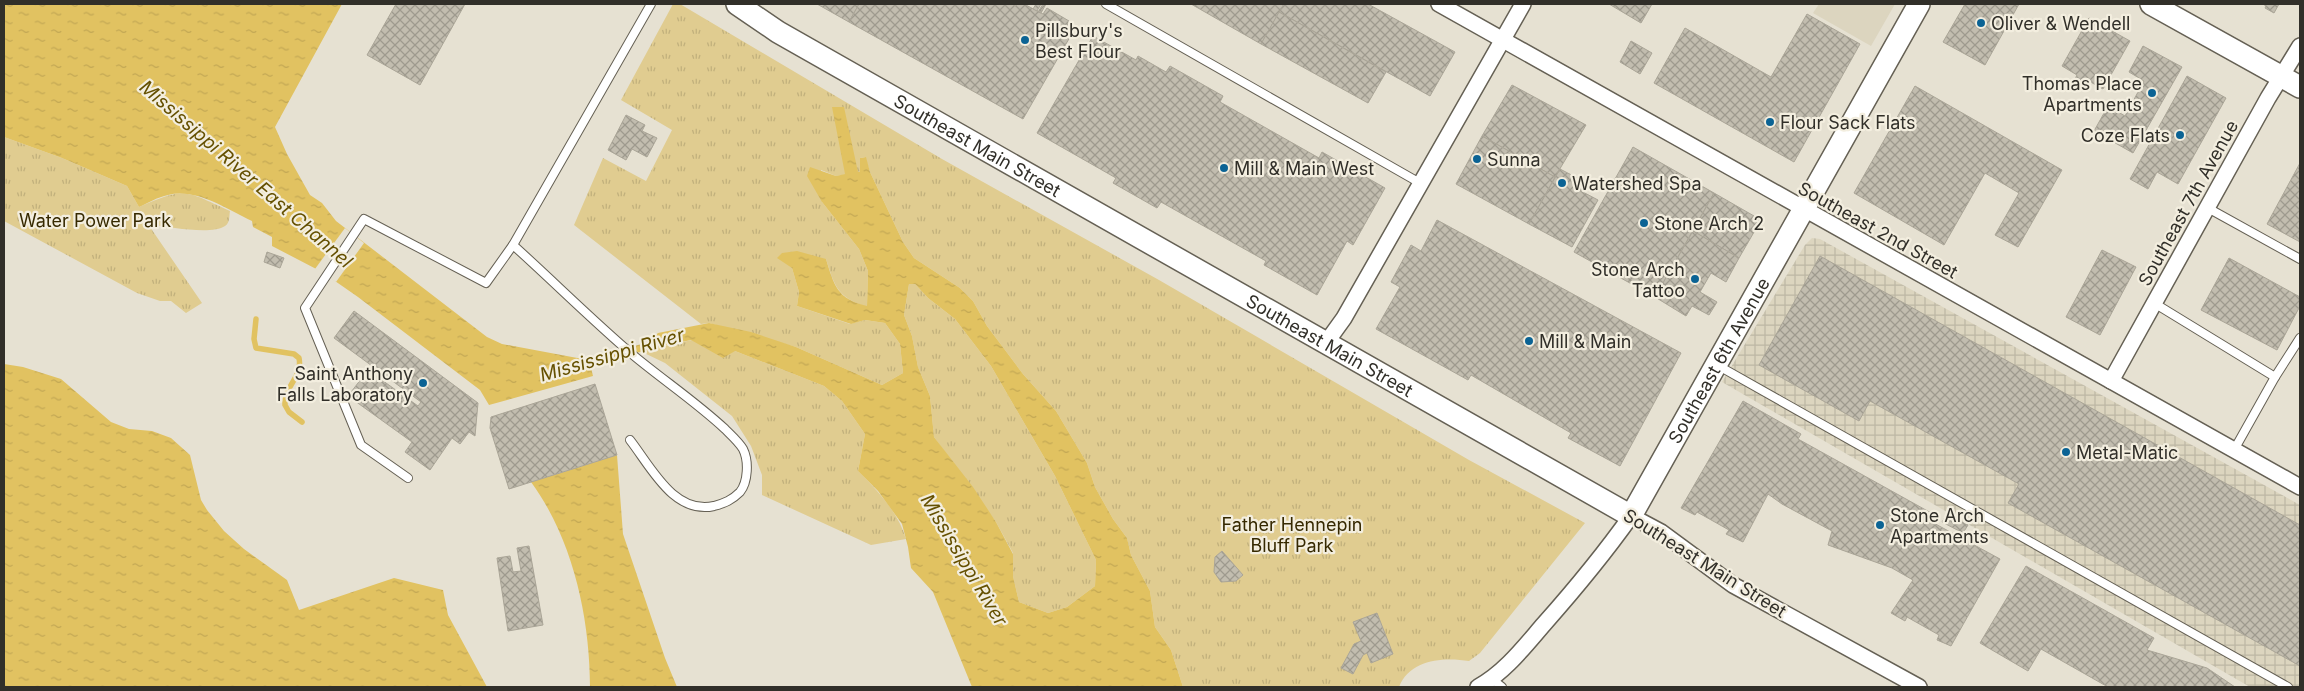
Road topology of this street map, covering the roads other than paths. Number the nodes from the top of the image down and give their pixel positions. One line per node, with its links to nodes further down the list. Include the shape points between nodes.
1 (651, 4): 15 (lane)
2 (738, 4): 19 (street, Southeast Main Street, via 778,32)
3 (1106, 4): 12 (lane)
4 (1439, 4): 8 (street, Southeast 2nd Street)
5 (1523, 4): 8 (street)
6 (1919, 4): 14 (street, Southeast 6th Avenue)
7 (2151, 4): 10 (street)
8 (1503, 40): 12 (street); 14 (street, Southeast 2nd Street)
9 (2300, 46): 10 (street, Southeast 7th Avenue)
10 (2281, 76): 11 (street); 13 (street, Southeast 7th Avenue)
11 (2300, 87)
12 (1420, 183): 19 (street, via 1344,318)
13 (2206, 207): 16 (lane); 17 (street, Southeast 7th Avenue)
14 (1804, 209): 20 (street, Southeast 6th Avenue); 22 (street, Southeast 2nd Street)
15 (513, 245): 23 (lane, via 625,348 711,416 743,448 747,477 743,488 734,499 722,504 706,508 690,506 671,492); 25 (lane, via 486,283 364,220 305,308 361,444)
16 (2300, 259)
17 (2154, 303): 21 (lane); 22 (street, Southeast 7th Avenue)
18 (2300, 338): 21 (lane)
19 (1326, 343): 27 (street, Southeast Main Street)
20 (1717, 365): 27 (street, Southeast 6th Avenue); 31 (lane)
21 (2275, 377): 24 (lane)
22 (2111, 381): 24 (street, Southeast 2nd Street)
23 (630, 440)
24 (2234, 450): 26 (street, Southeast 2nd Street)
25 (408, 478)
26 (2300, 487)
27 (1631, 516): 28 (street, Southeast 6th Avenue, via 1588,574 1516,656); 30 (street, Southeast Main Street, via 1661,532 1733,585)
28 (1497, 683): 29 (street, Southeast 6th Avenue)
29 (1478, 687)
30 (1919, 687)
31 (2288, 687)

